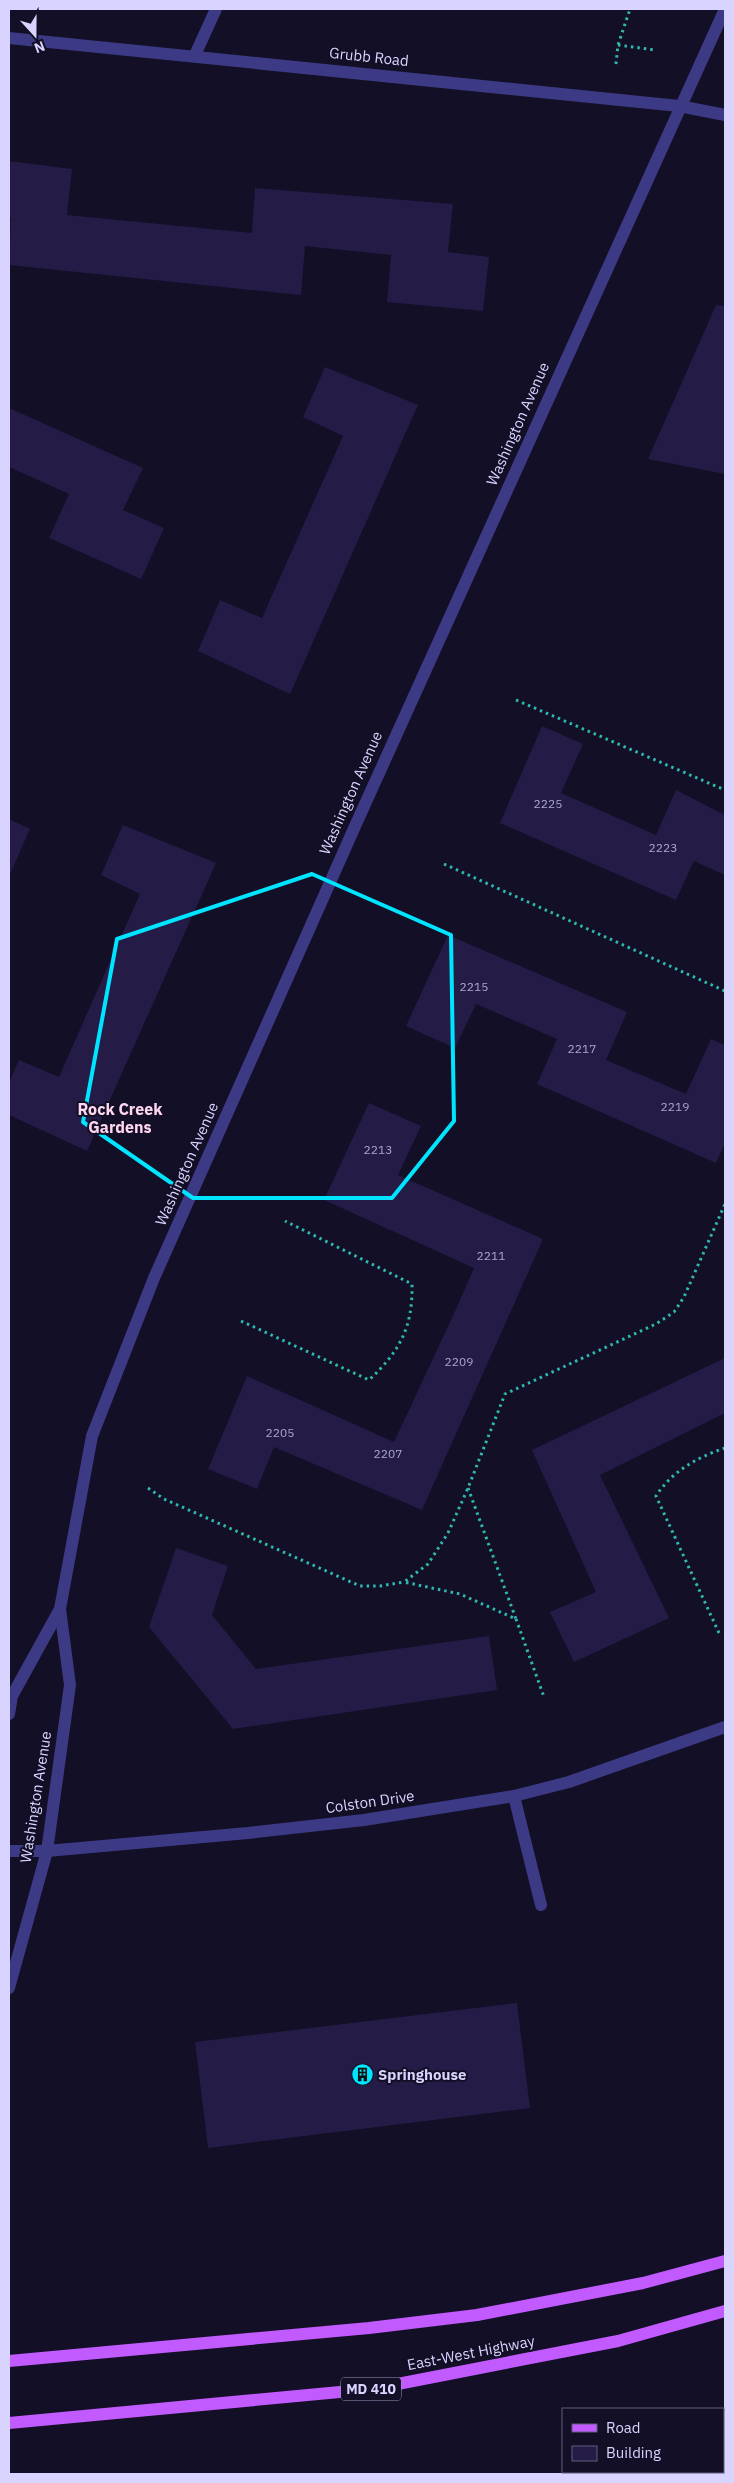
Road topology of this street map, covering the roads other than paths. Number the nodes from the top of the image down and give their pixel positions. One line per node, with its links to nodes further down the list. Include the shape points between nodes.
1 (216, 9): 4 (street)
2 (725, 9): 5 (street, Washington Avenue)
3 (9, 38): 4 (street, Grubb Road)
4 (195, 55): 5 (street, Grubb Road)
5 (679, 106): 6 (street, Grubb Road); 7 (street, Washington Avenue, via 154,1278 92,1436)
6 (725, 115)
7 (60, 1609): 8 (street, Washington Avenue, via 12,1696); 12 (street, Washington Avenue, via 70,1684)
8 (9, 1714)
9 (725, 1727): 10 (street, Colston Drive, via 569,1782)
10 (514, 1796): 12 (street, Colston Drive, via 364,1820); 13 (street)
11 (9, 1851): 12 (street, Colston Drive)
12 (46, 1851): 14 (street, Washington Avenue)
13 (542, 1905)
14 (9, 1988)
15 (725, 2261): 17 (main road, via 643,2283 477,2315)
16 (725, 2311): 18 (main road, East-West Highway / MD 410, via 618,2341 372,2389)
17 (9, 2361)
18 (9, 2423)

